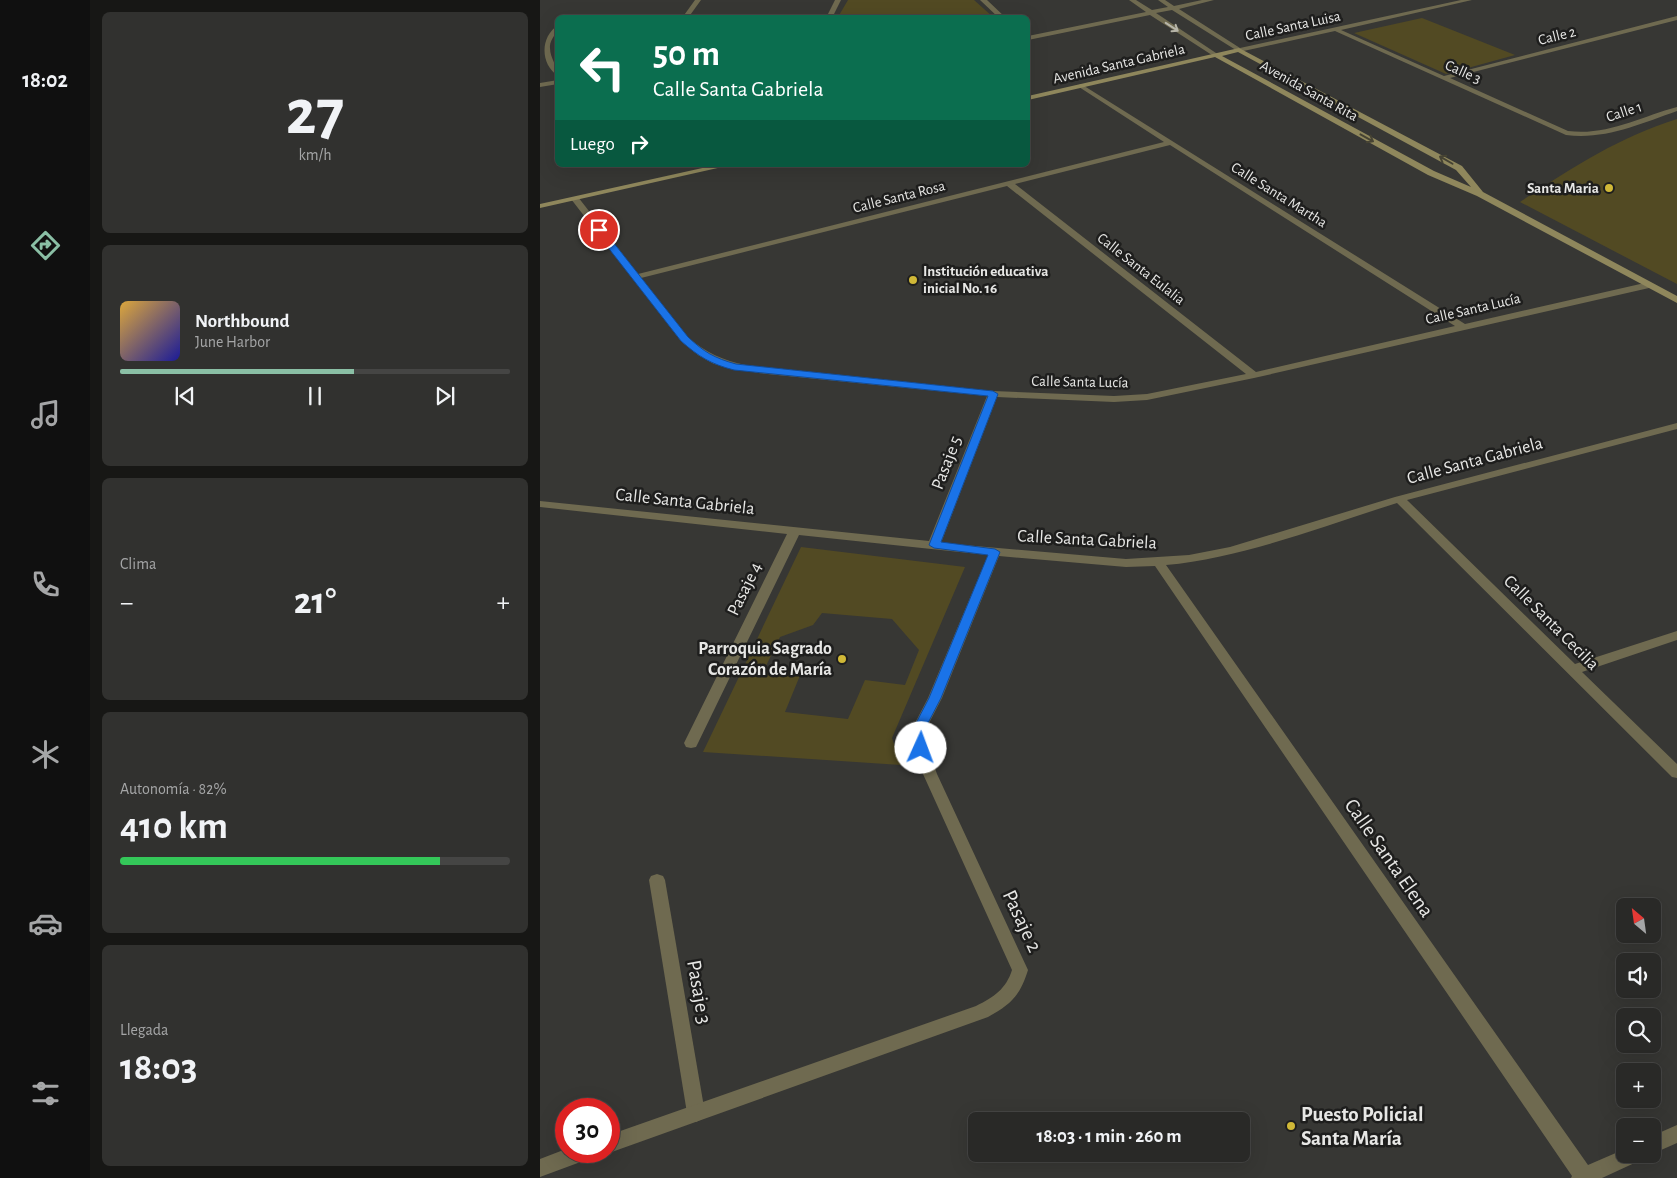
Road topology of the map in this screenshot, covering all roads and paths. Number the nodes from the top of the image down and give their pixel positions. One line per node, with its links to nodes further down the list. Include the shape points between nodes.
1 (698, 0): 10 (street)
2 (838, 0): 11 (street)
3 (983, 0): 12 (street)
4 (1132, 0): 9 (street, Avenida Santa Rita)
5 (1161, 0): 8 (street, Avenida Santa Rita)
6 (1211, 0): 8 (street)
7 (1469, 0): 15 (street, Calle Santa Luisa)
8 (1172, 8): 9 (street); 17 (street, Avenida Santa Rita)
9 (1149, 12): 16 (street); 18 (street, Avenida Santa Rita, one-way to 18)
10 (687, 15)
11 (830, 15)
12 (1000, 15)
13 (1677, 18): 20 (street, Calle 2)
14 (555, 30): 19 (street, via 545,46)
15 (1337, 30): 17 (street, Calle Santa Luisa); 20 (street, Calle 3)
16 (1030, 38)
17 (1240, 50): 18 (street, Avenida Santa Gabriela); 30 (street, Avenida Santa Rita, one-way to 17, via 1459,168)
18 (1217, 56): 23 (street, Avenida Santa Gabriela); 30 (street, Avenida Santa Rita, one-way to 30, via 1431,173)
19 (555, 69)
20 (1444, 78): 26 (street, Calle 3)
21 (555, 82): 22 (street)
22 (540, 85)
23 (1081, 86): 24 (street, Avenida Santa Gabriela); 27 (street, Calle Santa Martha)
24 (1030, 98)
25 (1677, 109): 26 (street, Calle 1, via 1595,136)
26 (1579, 136)
27 (1169, 143): 29 (street, Calle Santa Rosa); 36 (street, Calle Santa Martha)
28 (718, 167): 31 (street)
29 (1010, 184): 33 (street, Calle Santa Rosa); 37 (street, Calle Santa Eulalia)
30 (1480, 194): 34 (street, Avenida Santa Rita)
31 (575, 199): 32 (street); 33 (street, Calle Santa Lucía)
32 (540, 206)
33 (635, 277): 38 (street, Calle Santa Lucía, via 684,339 699,353 715,361 758,370)
34 (1649, 285): 35 (street, Avenida Santa Rita); 36 (street, Calle Santa Lucía)
35 (1677, 300)
36 (1463, 327): 37 (street, Calle Santa Lucía)
37 (1254, 375): 38 (street, Calle Santa Lucía, via 1147,397 1114,399)
38 (993, 394): 43 (street, Pasaje 5)
39 (1677, 426): 40 (street, Calle Santa Gabriela)
40 (1399, 499): 45 (street, Calle Santa Gabriela, via 1232,550); 47 (street, Calle Santa Cecilia)
41 (540, 504): 42 (street, Calle Santa Gabriela)
42 (794, 532): 43 (street, Calle Santa Gabriela); 48 (street, Pasaje 4)
43 (934, 545): 44 (street, Calle Santa Gabriela)
44 (995, 552): 45 (street, Calle Santa Gabriela, via 1126,563); 51 (street, Pasaje 2, via 921,725 921,748 1020,970 1016,986 1002,1001 982,1012)
45 (1158, 562): 58 (street, Calle Santa Elena)
46 (1677, 635): 47 (street)
47 (1573, 670): 49 (street, Calle Santa Cecilia)
48 (691, 743)
49 (1677, 773)
50 (657, 880): 51 (street, Pasaje 3)
51 (696, 1112): 53 (street, Pasaje 2)
52 (1677, 1134): 54 (street)
53 (620, 1140)
54 (1661, 1142)
55 (1616, 1162): 58 (street)
56 (555, 1163): 57 (street)
57 (540, 1168)
58 (1583, 1177)

